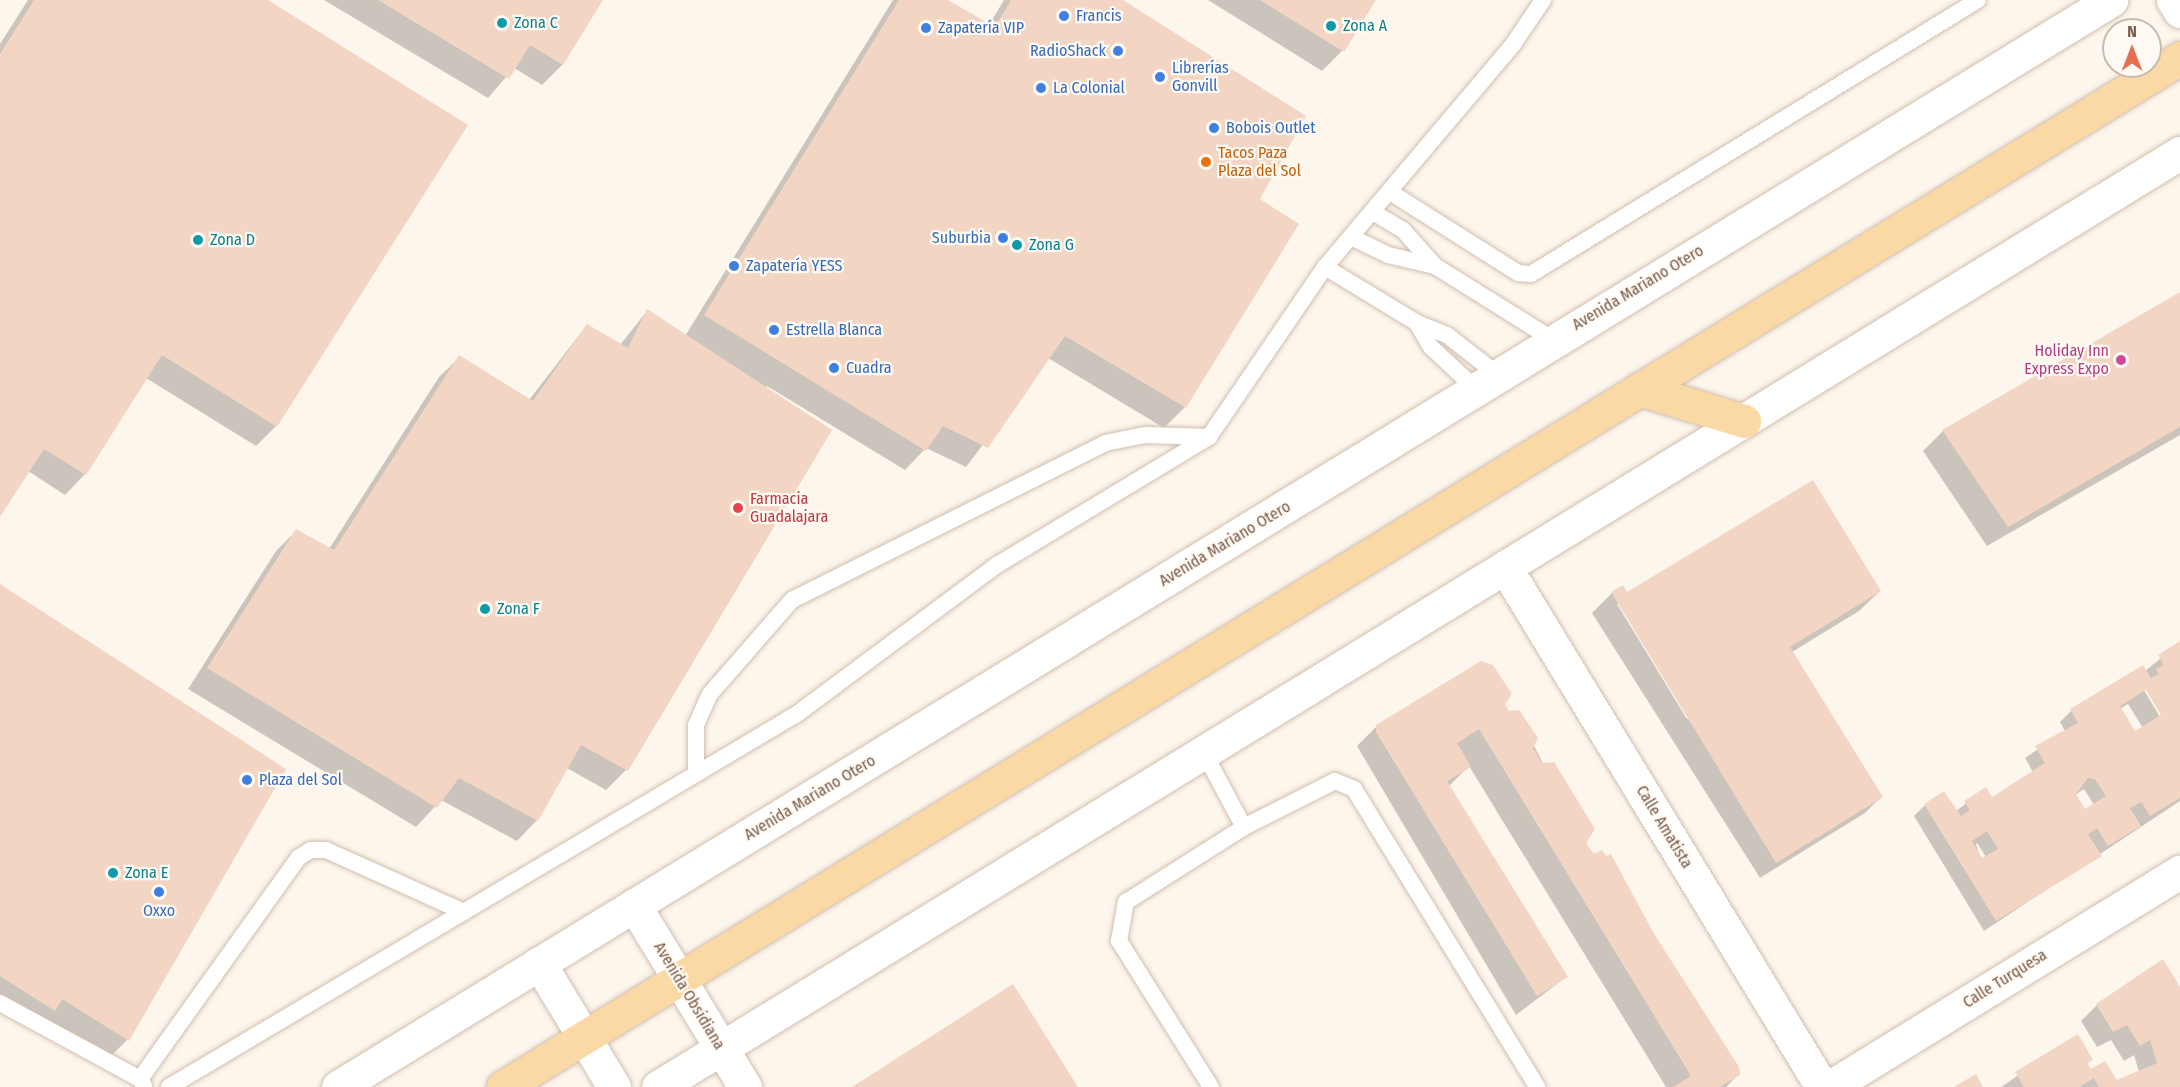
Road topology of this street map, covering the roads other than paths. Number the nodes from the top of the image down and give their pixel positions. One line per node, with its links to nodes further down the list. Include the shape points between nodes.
1 (1543, 0): 8 (lane, via 1514,43)
2 (1978, 0): 8 (lane, via 1531,274 1518,273)
3 (2111, 0): 14 (main road, Avenida Mariano Otero)
4 (2173, 0): 5 (main road)
5 (2180, 11)
6 (2180, 58): 16 (main road)
7 (2180, 153): 17 (main road)
8 (1390, 192): 9 (lane)
9 (1373, 212): 10 (lane); 11 (lane, via 1403,230)
10 (1351, 237): 11 (lane, via 1388,255); 12 (lane)
11 (1435, 266): 14 (lane)
12 (1325, 267): 13 (lane); 18 (lane)
13 (1417, 323): 15 (lane, via 1431,347); 15 (lane, via 1448,335)
14 (1552, 339): 15 (main road, Avenida Mariano Otero)
15 (1487, 383): 24 (main road, Avenida Mariano Otero)
16 (1639, 389): 17 (main road); 27 (main road)
17 (1744, 421): 19 (main road)
18 (1209, 437): 21 (lane, via 997,565 796,714); 21 (lane, via 1145,435 1105,443 792,600 710,694 696,725)
19 (1505, 567): 20 (main road); 40 (main road, Calle Amatista)
20 (1203, 751): 22 (lane); 30 (main road)
21 (696, 774): 25 (lane)
22 (1244, 827): 38 (lane, via 1126,902 1119,922 1119,941); 39 (lane, via 1325,784 1335,781 1354,789)
23 (2180, 872): 41 (main road, Calle Turquesa)
24 (634, 905): 26 (main road, Avenida Mariano Otero); 27 (main road, Avenida Obsidiana)
25 (464, 912): 31 (lane, via 326,849 311,850 298,858); 32 (lane)
26 (539, 963): 29 (main road); 33 (main road, Avenida Mariano Otero)
27 (678, 979): 29 (main road); 30 (main road, Avenida Obsidiana)
28 (0, 1003): 31 (lane)
29 (584, 1036): 34 (main road); 35 (main road)
30 (721, 1048): 36 (main road); 37 (main road, Avenida Obsidiana)
31 (142, 1083)
32 (169, 1087)
33 (338, 1087)
34 (503, 1087)
35 (614, 1087)
36 (658, 1087)
37 (745, 1087)
38 (1211, 1087)
39 (1536, 1087)
40 (1822, 1087)
41 (1830, 1087)

